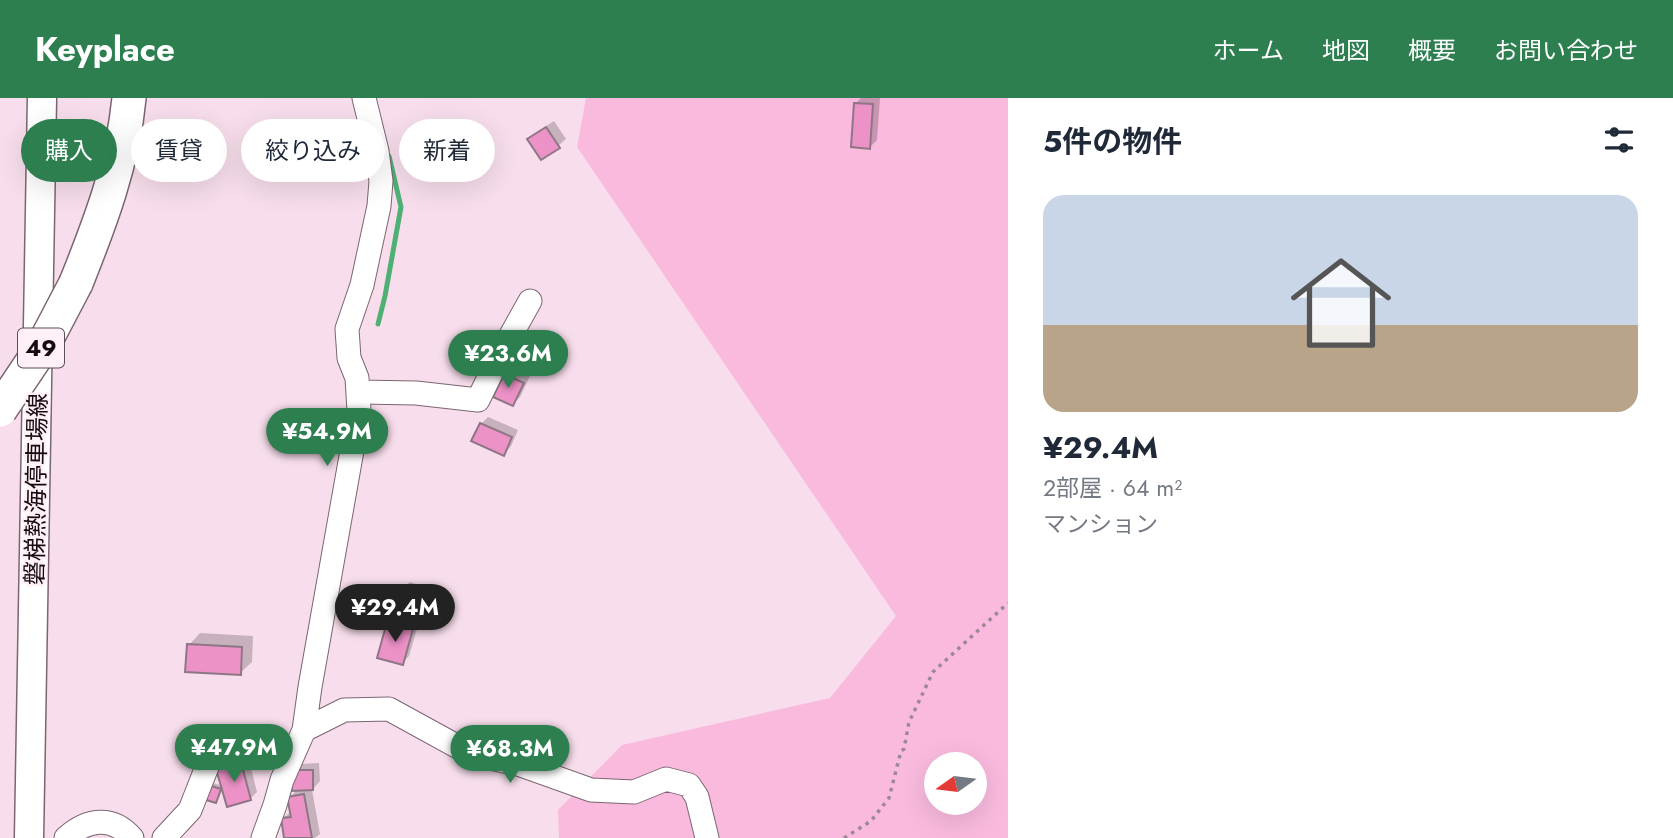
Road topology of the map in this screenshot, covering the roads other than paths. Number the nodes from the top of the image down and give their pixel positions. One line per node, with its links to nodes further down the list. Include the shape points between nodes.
1 (42, 98): 9 (main road, 磐梯熱海停車場線)
2 (129, 98): 6 (highway, 49, bridge, via 118,162 76,283 43,346)
3 (364, 98): 5 (street, via 381,181 362,285 347,329)
4 (530, 301): 5 (street, via 478,400)
5 (359, 392): 7 (street)
6 (0, 410)
7 (304, 730): 13 (street); 14 (street, via 344,710 389,709 471,754 517,764 591,790 634,792 666,779 689,785)
8 (214, 749): 12 (street, via 190,810)
9 (29, 838)
10 (65, 838): 11 (street, via 89,824 110,822)
11 (132, 838)
12 (164, 838)
13 (263, 838)
14 (708, 838)

